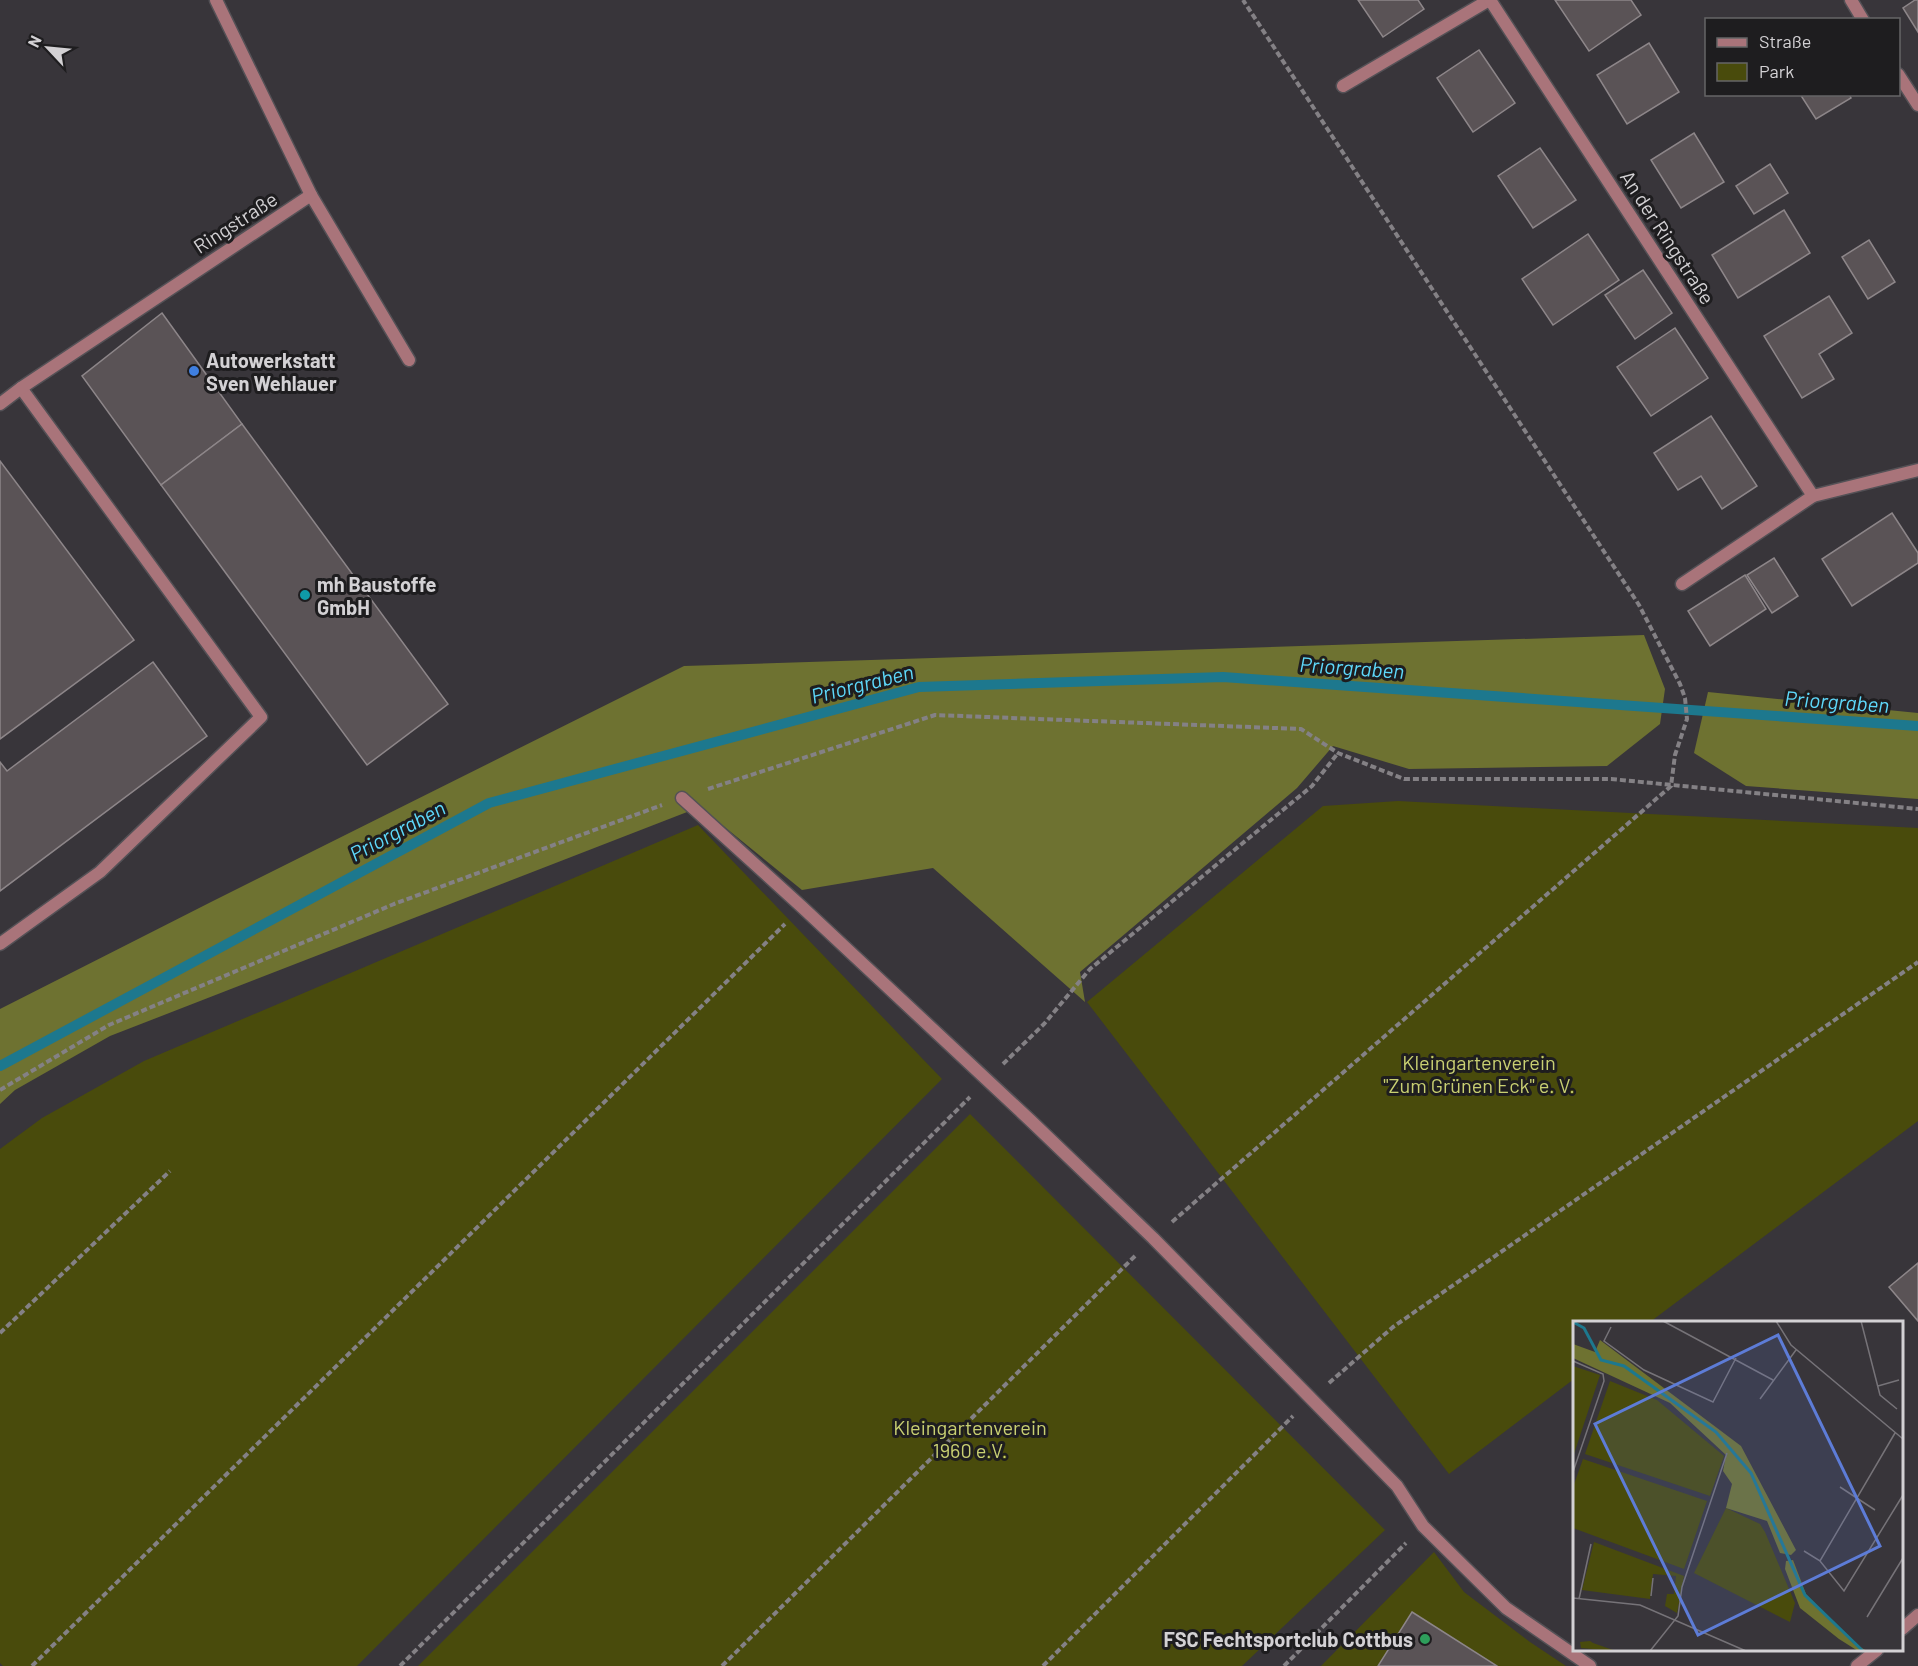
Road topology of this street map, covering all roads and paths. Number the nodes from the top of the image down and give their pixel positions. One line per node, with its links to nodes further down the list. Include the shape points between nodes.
1 (216, 0): 9 (street)
2 (1243, 0): 17 (path, via 1639,605 1685,698 1687,720 1675,755)
3 (1490, 0): 7 (street); 14 (street, An der Ringstraße)
4 (1851, 0): 5 (street)
5 (1862, 18)
6 (1900, 76): 8 (street)
7 (1342, 86)
8 (1918, 105)
9 (311, 195): 10 (street); 11 (street, Ringstraße)
10 (409, 360)
11 (21, 388): 12 (street, Ringstraße); 21 (street, via 261,717 100,872)
12 (0, 404)
13 (1918, 470): 14 (street)
14 (1813, 496): 15 (street)
15 (1682, 584)
16 (1338, 753): 17 (path, via 1404,779 1611,779); 18 (path, via 1301,729 935,715); 23 (path, via 1312,786 1090,969 1044,1024)
17 (1671, 786): 19 (path); 26 (path)
18 (682, 798): 20 (street); 24 (path, via 394,904 109,1025)
19 (1918, 809)
20 (802, 907): 23 (street); 33 (path)
21 (0, 944)
22 (1918, 962): 28 (path, via 1393,1327)
23 (987, 1080): 26 (street); 34 (path)
24 (0, 1090)
25 (170, 1171): 27 (path)
26 (1153, 1238): 28 (street); 35 (path)
27 (0, 1333)
28 (1310, 1400): 29 (street, via 1397,1486); 36 (path)
29 (1423, 1526): 37 (path); 38 (street, via 1506,1608)
30 (1918, 1614): 31 (street)
31 (1903, 1628)
32 (1876, 1651): 39 (street)
33 (32, 1666)
34 (400, 1666)
35 (722, 1666)
36 (1043, 1666)
37 (1284, 1666)
38 (1590, 1666)
39 (1857, 1666)

